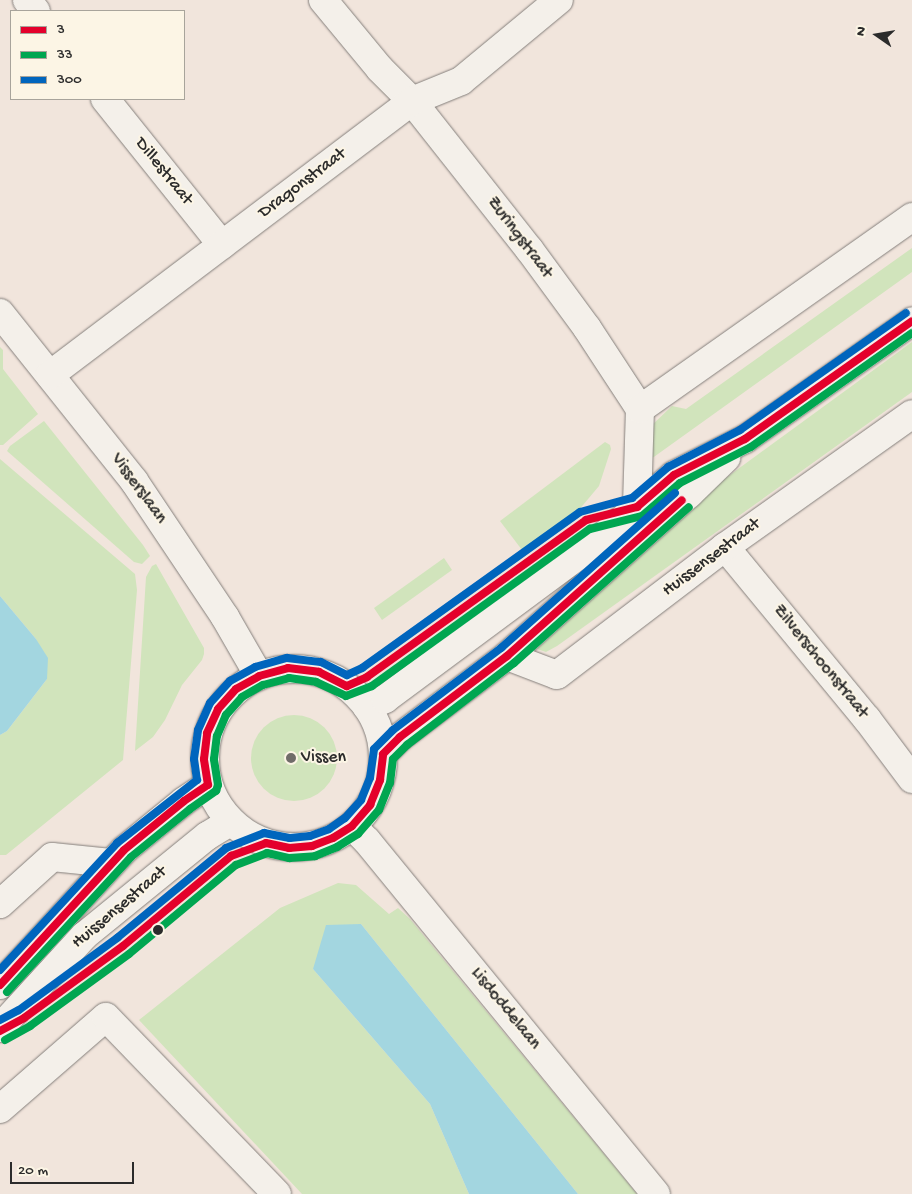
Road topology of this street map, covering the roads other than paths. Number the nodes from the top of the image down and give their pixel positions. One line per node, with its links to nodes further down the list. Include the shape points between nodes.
1 (27, 0): 4 (street)
2 (324, 0): 6 (street, Zuringstraat, via 380,69)
3 (559, 0): 6 (street, Dragonstraat, via 462,81)
4 (35, 10)
5 (106, 100): 8 (street, Dillestraat)
6 (412, 101): 8 (street, Dragonstraat); 12 (street, Zuringstraat, via 528,249)
7 (912, 216): 12 (street)
8 (222, 245): 11 (street, Dragonstraat)
9 (0, 313): 11 (street, Visserslaan)
10 (912, 321): 14 (street)
11 (50, 375): 18 (street, Visserslaan, via 134,481 220,610)
12 (640, 409): 15 (street)
13 (912, 414): 16 (street, Huissensestraat)
14 (745, 439): 15 (street, via 674,475); 17 (street)
15 (637, 507): 19 (street, via 595,544 385,699)
16 (725, 547): 17 (street, Huissensestraat, via 557,675); 21 (street, Zilverschoonstraat, via 867,719)
17 (507, 656): 20 (street, via 400,737)
18 (259, 676): 19 (street, via 288,668 319,672 347,686); 22 (street, via 236,689 218,709 207,733 204,759)
19 (367, 707): 20 (street, via 376,721)
20 (383, 754): 24 (street, via 380,780 370,805)
21 (912, 779)
22 (208, 785): 23 (street); 25 (street, Huissensestraat, via 184,801)
23 (230, 822): 24 (street, via 266,843 289,848 319,844); 28 (street, Huissensestraat, via 207,836 84,936)
24 (352, 826): 31 (street, Lisdoddelaan)
25 (111, 864): 26 (street, via 52,857); 27 (street, Huissensestraat)
26 (0, 904)
27 (0, 985)
28 (0, 1028)
29 (0, 1108): 30 (street, via 106,1016)
30 (277, 1194)
31 (656, 1194)

